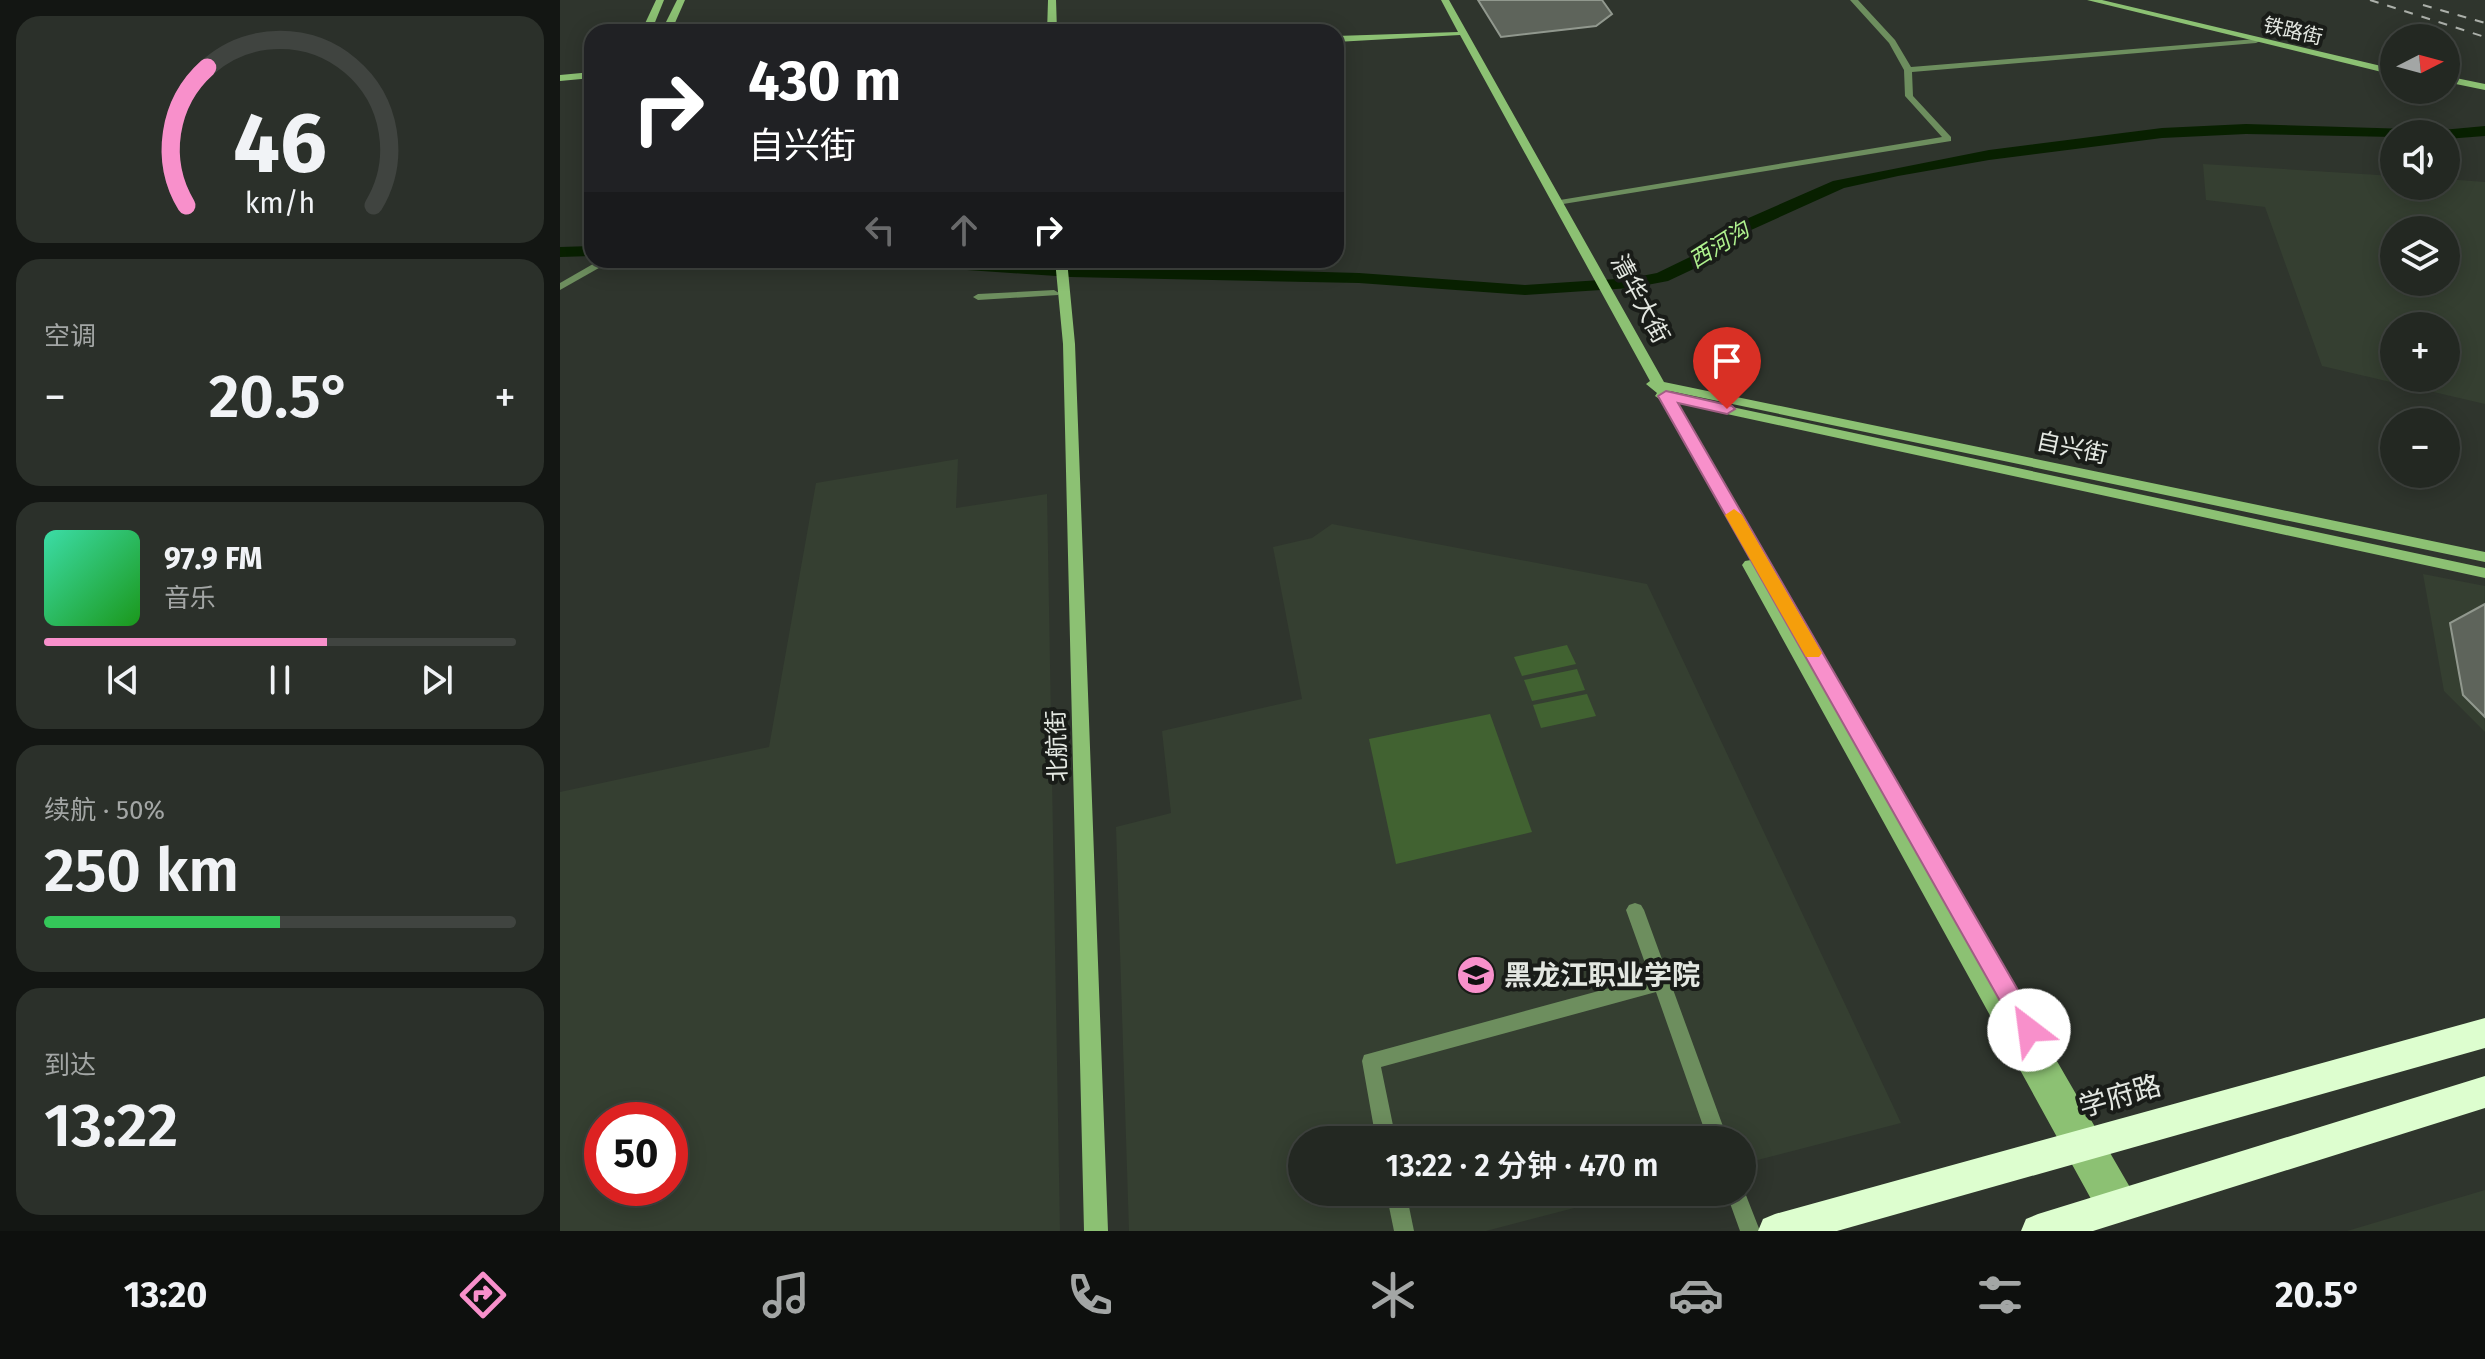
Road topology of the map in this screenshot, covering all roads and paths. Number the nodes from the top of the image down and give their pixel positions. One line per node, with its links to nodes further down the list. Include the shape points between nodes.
1 (660, 0): 9 (main road)
2 (681, 0): 10 (main road)
3 (1052, 0): 11 (main road)
4 (1438, 0): 12 (main road, 清华大街)
5 (1445, 0): 23 (main road, 清华大街)
6 (1854, 0): 17 (street, via 1892,42)
7 (2091, 0): 14 (main road, 铁路街)
8 (2105, 0): 16 (main road, 铁路街)
9 (650, 24)
10 (670, 24)
11 (1052, 24)
12 (1455, 31): 13 (main road); 24 (main road, 清华大街)
13 (1344, 37)
14 (2256, 41): 15 (main road, 铁路街); 17 (street)
15 (2380, 67)
16 (2380, 67)
17 (1908, 70): 23 (street, via 1909,96 1948,139)
18 (584, 78): 19 (main road)
19 (560, 80)
20 (2460, 84): 22 (main road)
21 (2460, 86): 22 (main road)
22 (2485, 90)
23 (1560, 203): 24 (main road, 清华大街)
24 (1576, 238): 30 (main road, 清华大街)
25 (594, 268): 27 (street)
26 (1061, 268): 29 (main road, 北航街)
27 (560, 287)
28 (978, 297): 29 (street)
29 (1059, 298): 43 (main road, 北航街, via 1069,360)
30 (1658, 390): 31 (main road, 自兴街); 32 (main road, 自兴街); 39 (main road, 清华大街)
31 (2485, 557)
32 (2485, 573)
33 (1635, 910): 34 (street)
34 (1661, 982): 37 (street, via 1371,1061); 38 (street)
35 (2485, 1033): 39 (highway, 学府路)
36 (2485, 1092): 42 (highway)
37 (1383, 1126)
38 (1713, 1126)
39 (2083, 1143): 42 (main road, 清华大街); 46 (highway, 学府路)
40 (1399, 1206): 44 (street)
41 (1741, 1206): 45 (street)
42 (2118, 1207): 47 (highway)
43 (1096, 1231)
44 (1404, 1231)
45 (1750, 1231)
46 (1775, 1231)
47 (2038, 1231)

